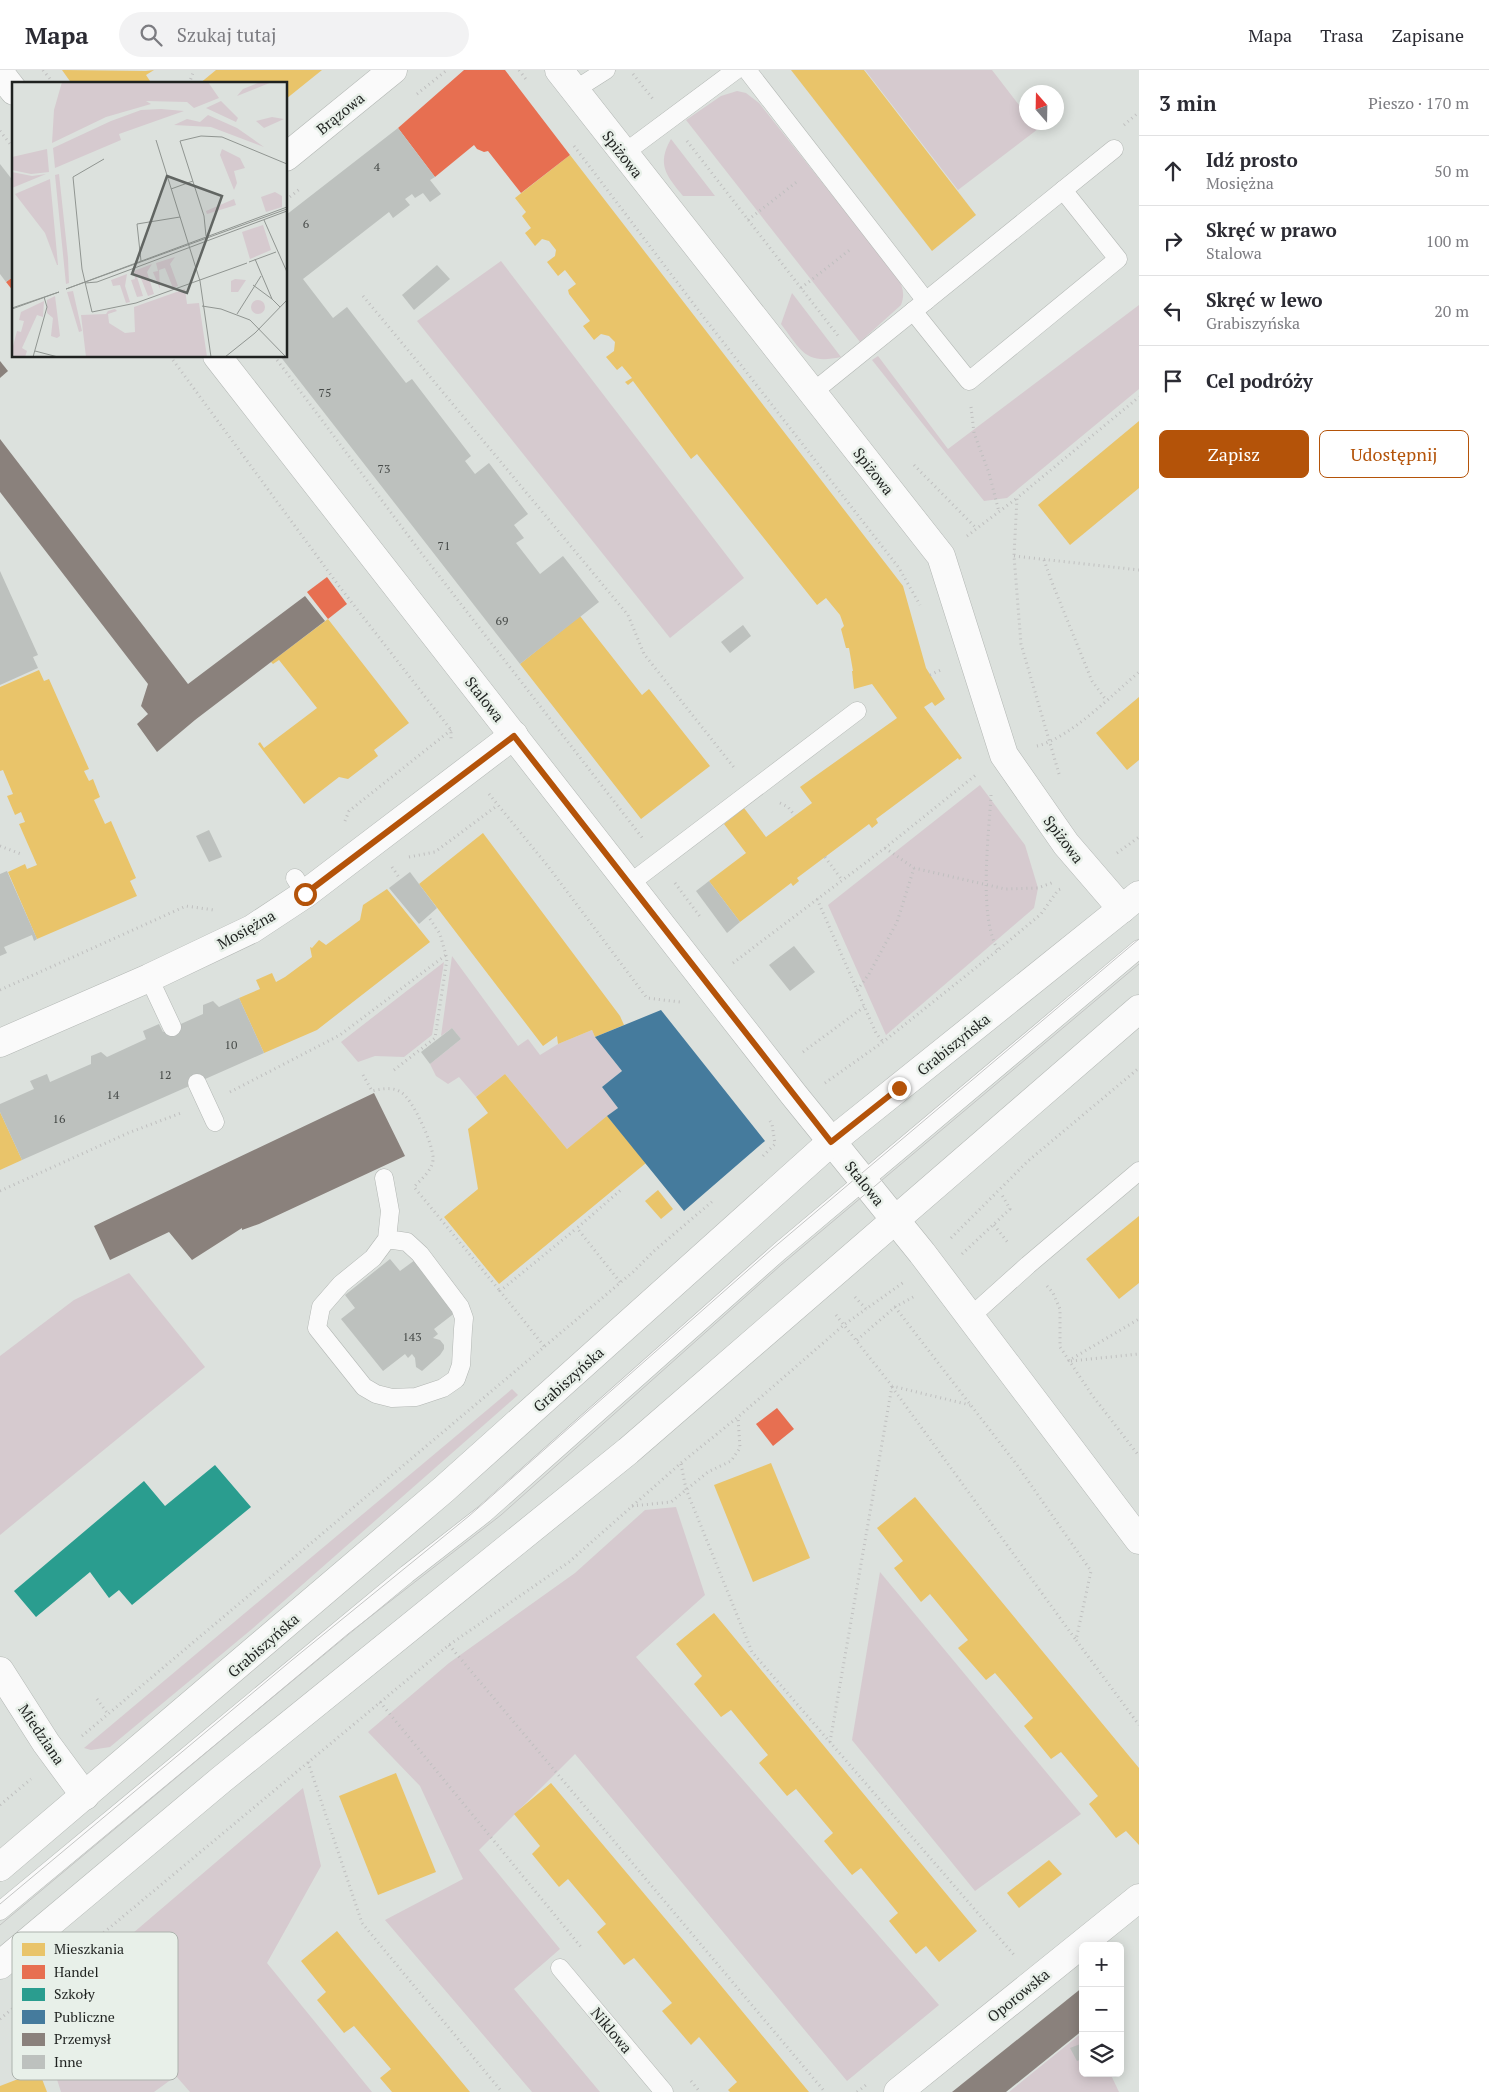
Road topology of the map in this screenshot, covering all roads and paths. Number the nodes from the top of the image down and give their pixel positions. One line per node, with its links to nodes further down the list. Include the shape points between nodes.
1 (44, 70): 10 (path)
2 (393, 70): 20 (street, Brązowa)
3 (519, 70): 11 (path)
4 (606, 70): 9 (lane)
5 (630, 70): 13 (path)
6 (736, 70): 19 (lane)
7 (747, 70): 21 (lane)
8 (0, 73): 12 (street)
9 (566, 80): 19 (street, Spiżowa)
10 (53, 82)
11 (530, 85)
12 (12, 88)
13 (658, 104)
14 (0, 131): 17 (path)
15 (683, 136): 23 (path)
16 (569, 138): 43 (path, via 899,568)
17 (12, 146)
18 (1114, 149): 22 (lane)
19 (623, 154): 33 (street, Spiżowa)
20 (288, 155)
21 (820, 164): 23 (path); 24 (lane)
22 (1063, 190): 27 (lane); 32 (lane, via 1118,259)
23 (748, 220): 25 (path)
24 (873, 232): 25 (path); 27 (lane)
25 (801, 288): 28 (path)
26 (363, 296): 55 (path, via 628,615 644,654)
27 (920, 306): 32 (lane); 33 (lane)
28 (844, 345)
29 (171, 358): 51 (path, via 339,586 451,730)
30 (219, 358): 49 (street, Stalowa)
31 (275, 358): 67 (path)
32 (969, 381): 37 (path, via 974,433)
33 (813, 392): 39 (street, Spiżowa)
34 (1139, 397): 36 (path)
35 (907, 458): 38 (path)
36 (1017, 498): 37 (path); 40 (path)
37 (999, 512): 38 (path)
38 (977, 529): 39 (path)
39 (941, 556): 79 (street, Spiżowa, via 1004,755 1066,844)
40 (1014, 556): 41 (path); 50 (path, via 1021,644)
41 (1044, 560): 42 (path); 47 (path, via 1092,681)
42 (1139, 570)
43 (920, 605)
44 (1139, 672): 47 (path)
45 (930, 675): 46 (path, via 944,668)
46 (947, 677)
47 (1106, 700): 50 (path)
48 (857, 711): 55 (lane)
49 (514, 736): 74 (street, Stalowa); 88 (street, Mosiężna, via 300,886 252,929)
50 (1050, 743): 52 (path); 54 (path)
51 (452, 746)
52 (1032, 748)
53 (980, 772): 61 (path)
54 (1060, 776)
55 (754, 789): 58 (path, via 788,807); 67 (lane)
56 (488, 792): 93 (path, via 647,998 680,1002)
57 (996, 796): 75 (path, via 991,788)
58 (794, 816)
59 (1139, 837): 63 (path)
60 (0, 846): 64 (path)
61 (885, 848): 69 (path); 72 (path)
62 (1111, 848): 63 (path)
63 (1118, 853): 66 (path)
64 (21, 854)
65 (825, 857): 72 (path)
66 (1112, 858)
67 (659, 860): 74 (lane); 82 (path)
68 (392, 867): 71 (path)
69 (914, 868): 75 (path); 90 (path, via 897,922)
70 (1049, 875): 73 (path)
71 (400, 879)
72 (842, 880): 78 (path)
73 (1054, 882): 75 (path, via 1038,888 1005,889); 77 (path)
74 (629, 884): 105 (street, Stalowa)
75 (986, 884): 83 (path, via 992,940)
76 (1070, 885): 77 (path)
77 (1058, 890): 83 (path, via 1041,914)
78 (817, 899): 86 (path); 90 (path)
79 (1131, 902): 105 (street, Grabiszyńska)
80 (186, 906): 89 (path)
81 (428, 916): 99 (path, via 440,934 447,959 435,1038)
82 (704, 924)
83 (998, 950): 95 (path)
84 (1139, 950): 109 (lane)
85 (727, 955): 86 (path)
86 (733, 963): 87 (path)
87 (739, 970)
88 (149, 978): 94 (lane); 96 (street, Mosiężna)
89 (0, 990)
90 (857, 990): 91 (path)
91 (864, 1007): 95 (path); 97 (path)
92 (1139, 1009): 113 (street)
93 (686, 1010)
94 (172, 1027)
95 (883, 1042): 102 (path)
96 (0, 1043)
97 (800, 1054)
98 (1139, 1068): 116 (path, via 1028,1161)
99 (394, 1070)
100 (363, 1075): 124 (path, via 372,1090 387,1088 403,1093 419,1117 429,1138 433,1159 431,1168 414,1187)
101 (197, 1083): 104 (lane)
102 (818, 1088)
103 (767, 1117): 106 (path, via 772,1124 775,1144)
104 (215, 1122)
105 (831, 1142): 109 (street, Stalowa); 154 (street, Grabiszyńska, via 443,1490)
106 (758, 1161)
107 (1139, 1171): 128 (lane)
108 (384, 1178): 117 (lane, via 390,1211)
109 (864, 1180): 113 (street, Stalowa); 158 (lane, via 736,1289 484,1514)
110 (622, 1189): 115 (path)
111 (720, 1194): 121 (path)
112 (1002, 1195): 114 (path, via 1010,1209)
113 (896, 1220): 128 (street, Stalowa); 159 (street, via 628,1451 230,1773)
114 (994, 1225): 118 (path); 119 (path)
115 (576, 1228): 121 (path); 124 (path)
116 (954, 1236)
117 (387, 1239): 117 (lane, via 407,1242 420,1254 460,1307 464,1318 461,1365 456,1379 443,1388 416,1397 392,1398 364,1387 317,1328 321,1307 341,1284 373,1258)
118 (1012, 1247)
119 (961, 1255)
120 (1040, 1279): 134 (path, via 1053,1293 1060,1309 1060,1347)
121 (620, 1282): 132 (path)
122 (900, 1285): 127 (path)
123 (849, 1290): 127 (path)
124 (500, 1291): 132 (path)
125 (917, 1295): 126 (path)
126 (895, 1307): 131 (path); 136 (path)
127 (866, 1309): 130 (path)
128 (969, 1318): 142 (street, Stalowa)
129 (1139, 1319): 134 (path)
130 (845, 1324): 131 (path); 137 (path)
131 (857, 1340): 135 (path)
132 (544, 1346): 148 (path)
133 (1139, 1354): 134 (path)
134 (1068, 1361): 138 (path)
135 (892, 1386): 136 (path); 143 (path); 151 (path)
136 (971, 1405): 143 (path, via 1091,1571)
137 (738, 1417): 139 (path); 140 (path, via 740,1448 731,1461 708,1472)
138 (1139, 1455)
139 (681, 1463): 140 (path); 141 (path)
140 (686, 1489): 141 (path, via 671,1502); 151 (path, via 752,1652)
141 (631, 1506): 144 (path, via 569,1562)
142 (1139, 1540)
143 (1076, 1640): 149 (path)
144 (449, 1646): 147 (path); 172 (path)
145 (0, 1671): 154 (street, Miedziana)
146 (97, 1699): 148 (path)
147 (380, 1702): 152 (path); 161 (path)
148 (108, 1714): 150 (path)
149 (1139, 1725)
150 (77, 1739)
151 (830, 1742): 163 (path)
152 (308, 1762): 160 (path); 169 (path, via 362,1923)
153 (33, 1777): 155 (path)
154 (85, 1796): 156 (street, Grabiszyńska)
155 (0, 1805)
156 (0, 1867)
157 (1139, 1898): 173 (street, Oporowska)
158 (0, 1911)
159 (40, 1932)
160 (105, 1932)
161 (587, 1954)
162 (12, 1955): 164 (street)
163 (1016, 1957)
164 (0, 1965)
165 (560, 1968): 170 (lane, Niklowa)
166 (12, 2010): 167 (path)
167 (0, 2020)
168 (687, 2077): 171 (path)
169 (502, 2092)
170 (664, 2092)
171 (700, 2092)
172 (825, 2092)
173 (898, 2092)

